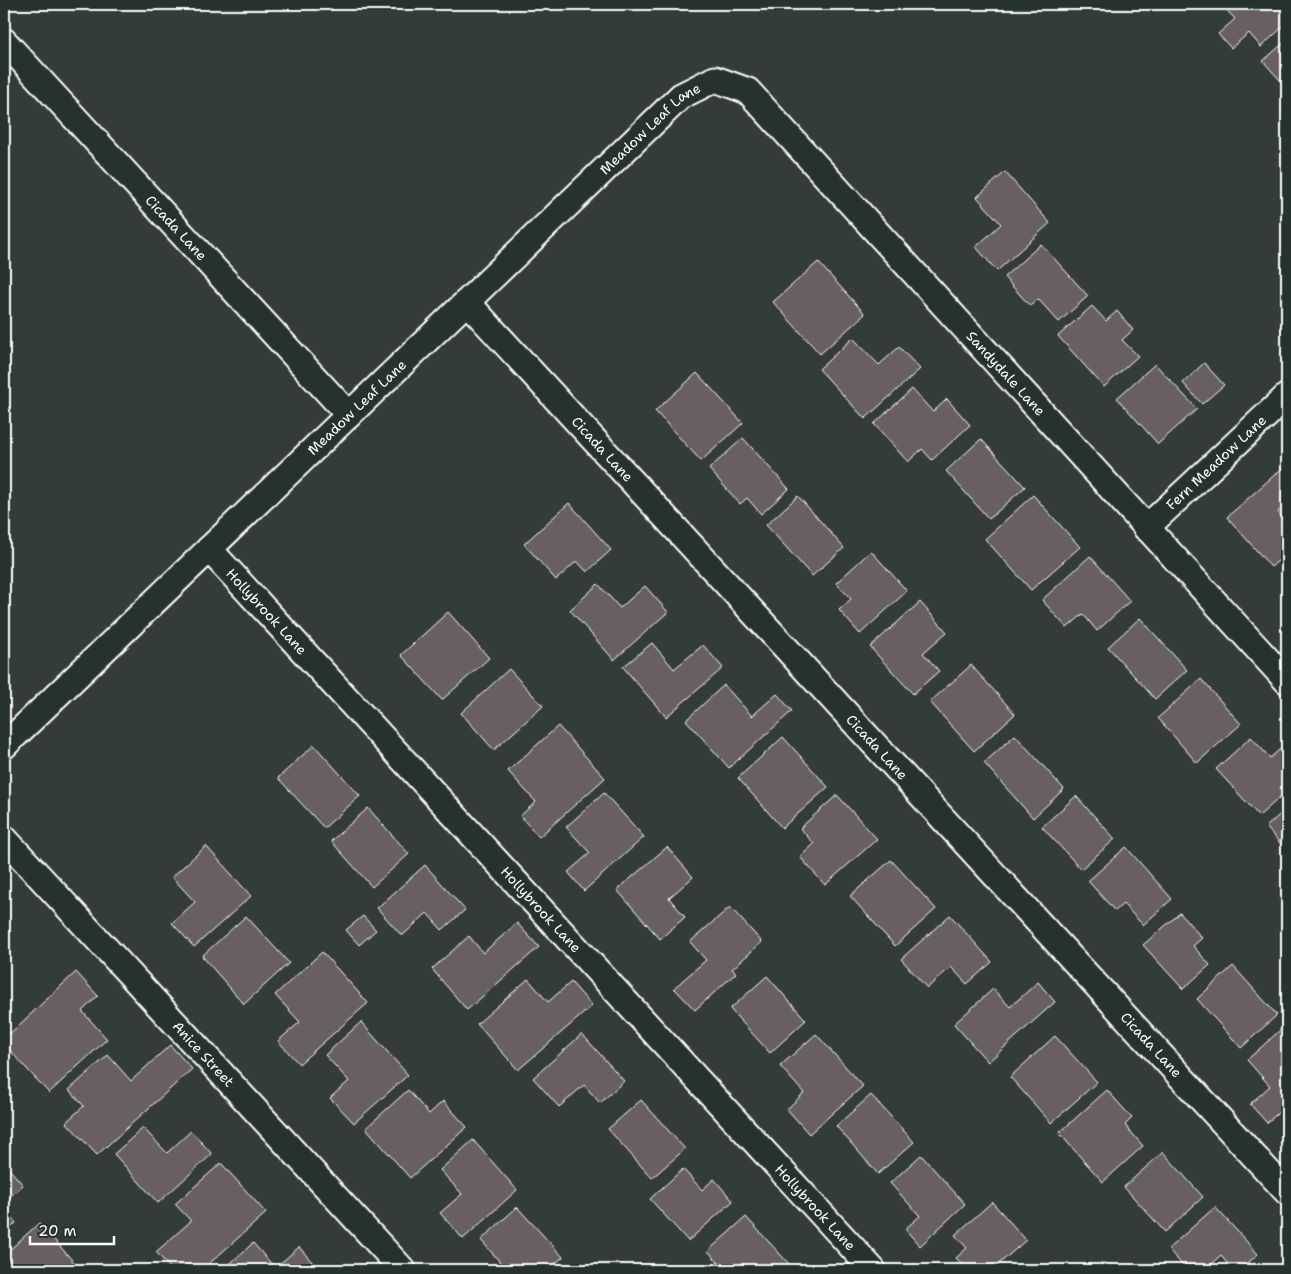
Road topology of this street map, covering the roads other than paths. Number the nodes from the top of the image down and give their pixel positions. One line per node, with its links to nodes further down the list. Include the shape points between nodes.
1 (4, 40): 5 (street, Cicada Lane)
2 (715, 79): 3 (street, Meadow Leaf Lane, via 681,96); 6 (street, Sandydale Lane, via 748,91)
3 (467, 302): 5 (street, Meadow Leaf Lane); 11 (street, Cicada Lane)
4 (1287, 396): 6 (street, Fern Meadow Lane)
5 (350, 414): 7 (street, Meadow Leaf Lane)
6 (1146, 528): 8 (street, Sandydale Lane)
7 (209, 549): 9 (street, Meadow Leaf Lane); 13 (street, Hollybrook Lane)
8 (1287, 681)
9 (4, 746)
10 (4, 838): 12 (street, Anice Street)
11 (1287, 1192)
12 (403, 1270)
13 (873, 1270)

